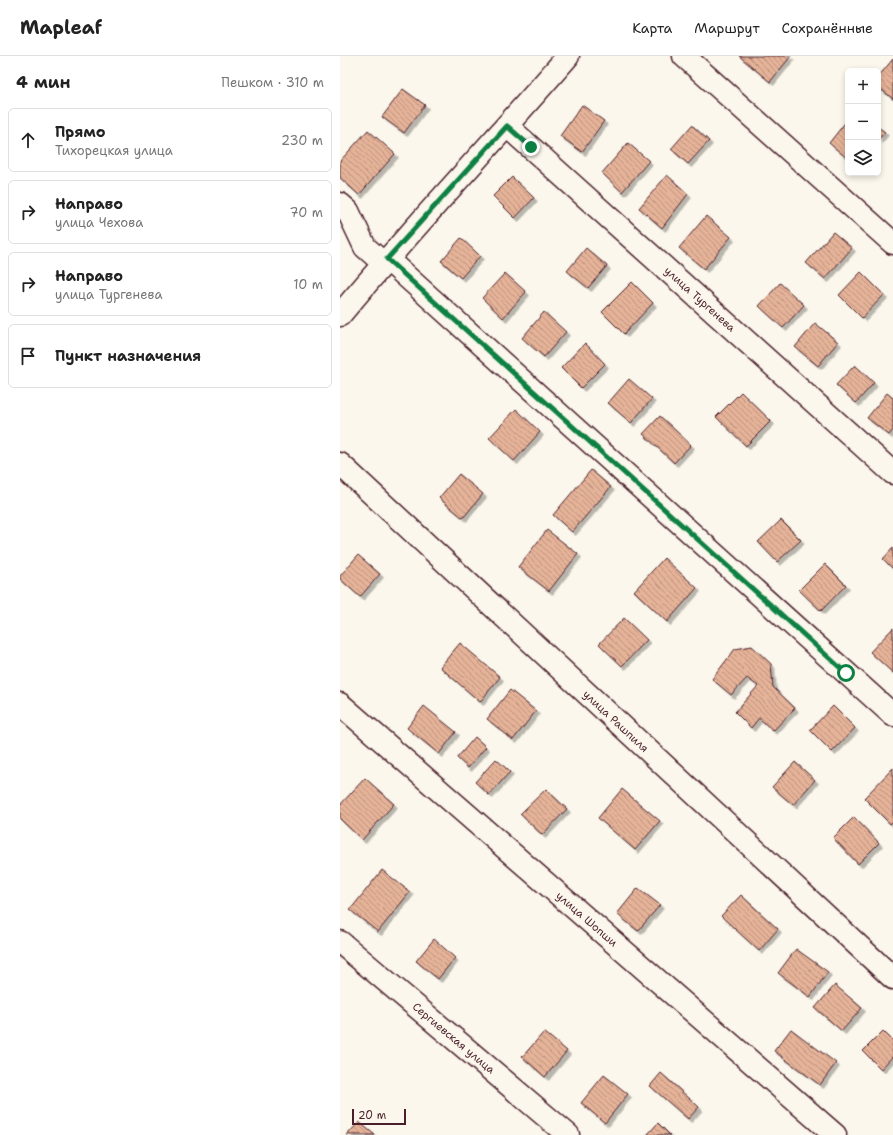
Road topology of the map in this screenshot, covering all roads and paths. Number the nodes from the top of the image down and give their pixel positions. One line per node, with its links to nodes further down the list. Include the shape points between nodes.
1 (568, 56): 3 (street)
2 (684, 56): 5 (street)
3 (507, 126): 6 (street); 9 (street, улица Тургенева)
4 (340, 204): 6 (street, via 348,211 365,247)
5 (893, 243)
6 (385, 261): 7 (street); 11 (street)
7 (340, 315)
8 (340, 464): 13 (street, улица Рашпиля)
9 (893, 473)
10 (340, 704): 15 (street, улица Шопши)
11 (893, 715)
12 (340, 942): 14 (street, Сергиевская улица)
13 (893, 978)
14 (568, 1135)
15 (835, 1135)

